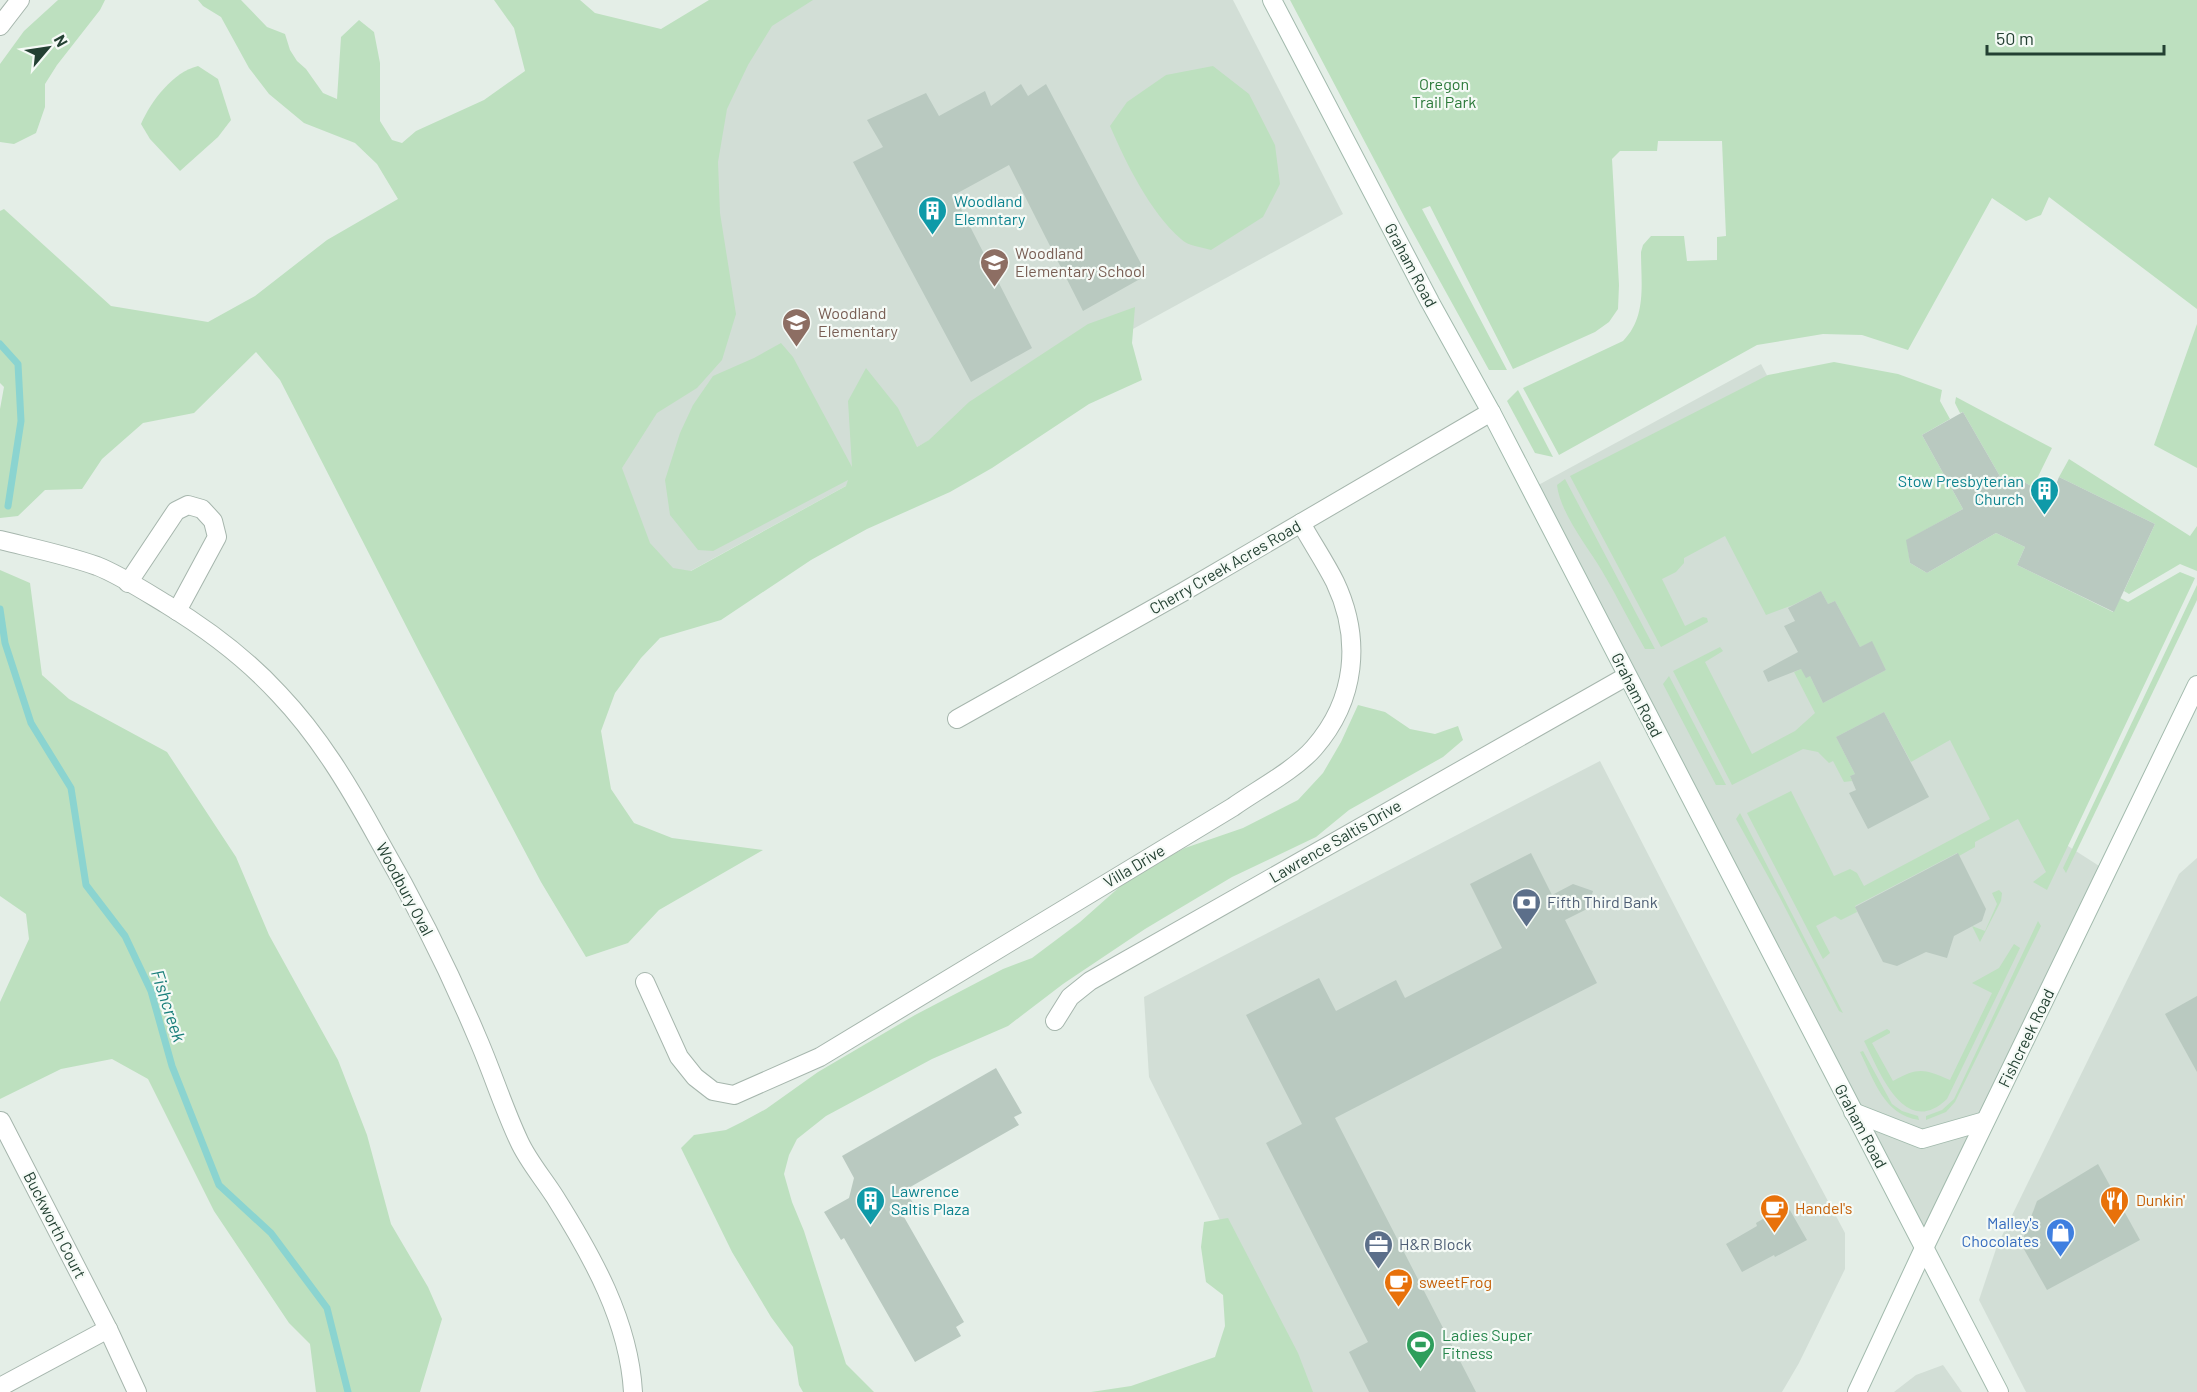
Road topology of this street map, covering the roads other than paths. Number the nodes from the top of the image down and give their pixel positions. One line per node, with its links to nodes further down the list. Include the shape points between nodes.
1 (20, 0): 3 (street)
2 (1272, 0): 4 (street, Graham Road)
3 (0, 26)
4 (1491, 412): 5 (street, Cherry Creek Acres Road); 9 (street, Graham Road)
5 (1300, 523): 11 (street, Cherry Creek Acres Road); 12 (street, Villa Drive, via 1339,592 1352,644 1346,693 1337,716 1301,760 1233,807 820,1057 734,1095 713,1091 694,1077 679,1057)
6 (0, 540): 7 (street, Woodbury Oval, via 99,567)
7 (128, 583): 8 (street, Woodbury Oval); 8 (street, via 176,511 188,505 202,509 213,521 217,537)
8 (177, 611): 21 (street, Woodbury Oval, via 231,649 279,694 345,780 448,972 520,1143 586,1248 609,1296 621,1327)
9 (1628, 676): 13 (street, Lawrence Saltis Drive, via 1090,981 1070,997); 14 (street, Graham Road)
10 (2197, 685): 16 (street, Fishcreek Road)
11 (957, 719)
12 (645, 982)
13 (1055, 1021)
14 (1853, 1112): 16 (street, via 1922,1138); 17 (street, Graham Road)
15 (1, 1121): 18 (street, Buckworth Court)
16 (1985, 1121): 17 (street, Fishcreek Road)
17 (1924, 1246): 22 (street, Fishcreek Road); 23 (street, Graham Road)
18 (108, 1329): 19 (street); 20 (street, Buckworth Court)
19 (0, 1387)
20 (137, 1392)
21 (633, 1392)
22 (1857, 1392)
23 (1999, 1392)

